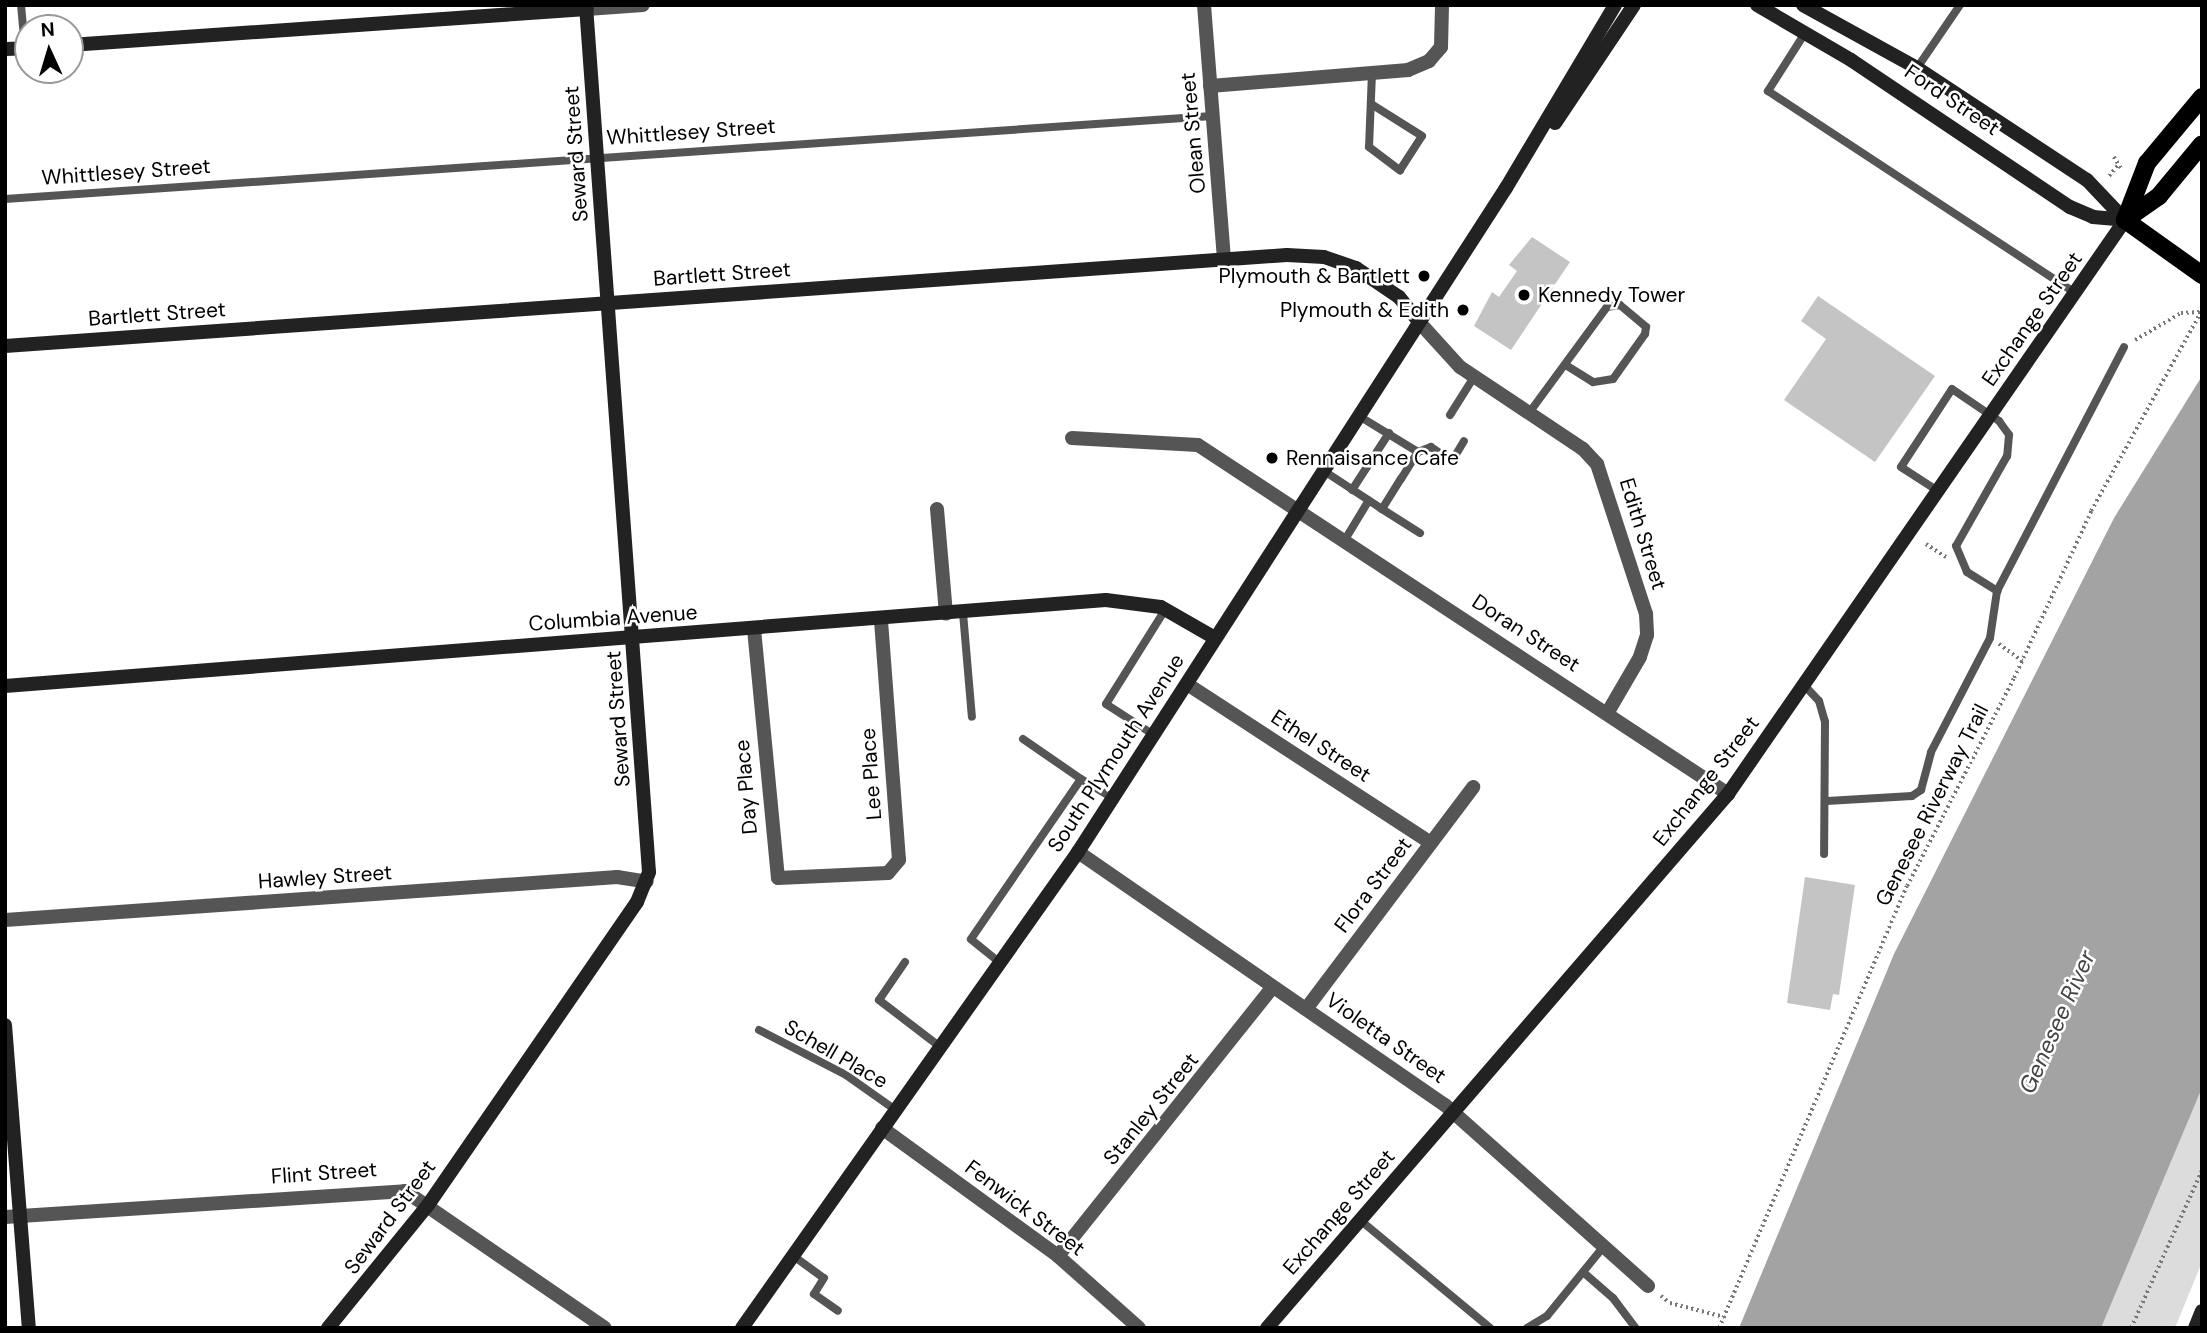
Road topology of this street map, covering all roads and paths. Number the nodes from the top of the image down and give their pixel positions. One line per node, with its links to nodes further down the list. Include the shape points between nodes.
1 (643, 5): 9 (street)
2 (1204, 5): 14 (street, Olean Street)
3 (1442, 5): 13 (street, via 1441,47 1429,61 1408,70)
4 (1615, 5): 22 (street, South Plymouth Avenue)
5 (1634, 5): 22 (street, South Plymouth Avenue)
6 (1757, 5): 10 (street, Ford Street)
7 (1803, 5): 12 (street, Ford Street)
8 (1960, 5): 12 (lane)
9 (587, 7): 11 (street); 19 (street, Seward Street)
10 (1805, 33): 24 (street, Ford Street, via 2070,207 2092,217); 27 (lane, via 1768,91)
11 (84, 44)
12 (1917, 68): 24 (street, Ford Street, via 2094,185)
13 (1372, 73): 14 (street); 16 (lane)
14 (1210, 86): 17 (street, Olean Street)
15 (2202, 97): 24 (main road, via 2147,163)
16 (1373, 105): 16 (lane, via 1367,125 1369,147 1401,170 1422,136)
17 (1212, 116): 19 (lane, Whittlesey Street); 25 (street, Olean Street)
18 (2202, 144): 24 (main road, via 2159,196)
19 (598, 156): 23 (lane, Whittlesey Street); 28 (street, Seward Street)
20 (2114, 157): 21 (path, via 2119,167)
21 (2109, 176)
22 (1506, 188): 30 (street, South Plymouth Avenue)
23 (5, 199)
24 (2126, 220): 26 (main road, Ford Street); 27 (street, Exchange Street)
25 (1224, 258): 28 (street, Bartlett Street); 30 (street, Bartlett Street, via 1306,255 1340,261 1393,292)
26 (2202, 275)
27 (2076, 293): 37 (street, Exchange Street)
28 (608, 303): 31 (street, Bartlett Street); 60 (street, Seward Street)
29 (2201, 311): 32 (path, via 2181,313); 63 (path, Genesee Riverway Trail, via 2091,511)
30 (1419, 322): 34 (street, Edith Street, via 1446,355); 38 (street, South Plymouth Avenue)
31 (5, 346)
32 (2124, 347): 54 (lane)
33 (1566, 365): 33 (lane, via 1607,307 1620,305 1646,327 1646,334 1610,381 1594,382); 35 (lane)
34 (1474, 377): 35 (street, Edith Street); 36 (lane)
35 (1529, 413): 67 (street, Edith Street, via 1598,464 1646,614 1647,635 1640,657)
36 (1450, 415)
37 (1991, 415): 45 (street, Exchange Street); 45 (lane, via 1952,389 1901,467); 53 (lane, via 2005,428 2010,449 1957,539)
38 (1359, 416): 39 (lane); 43 (street, South Plymouth Avenue)
39 (1389, 433): 42 (lane); 44 (lane, via 1375,462)
40 (1072, 438): 47 (street, Doran Street, via 1191,442)
41 (1464, 442): 42 (lane, via 1452,461 1432,447)
42 (1418, 452): 49 (lane, via 1398,477)
43 (1324, 471): 44 (lane); 47 (street, South Plymouth Avenue)
44 (1352, 490): 46 (lane)
45 (1938, 491): 65 (street, Exchange Street)
46 (1369, 500): 49 (lane); 51 (lane)
47 (1300, 508): 51 (street, Doran Street); 61 (street, South Plymouth Avenue)
48 (937, 509): 57 (street)
49 (1382, 509): 50 (lane)
50 (1420, 533)
51 (1346, 538): 67 (street, Doran Street)
52 (1926, 544): 53 (path)
53 (1958, 559): 54 (lane, via 1967,572)
54 (1997, 591): 62 (lane)
55 (1165, 610): 56 (street, Columbia Avenue, via 1106,600); 61 (street, Columbia Avenue); 69 (lane, via 1106,704)
56 (963, 613): 57 (street, Columbia Avenue); 68 (lane)
57 (946, 614): 58 (street, Columbia Avenue)
58 (881, 619): 59 (street, Columbia Avenue); 79 (street, Lee Place, via 898,866 888,873)
59 (754, 629): 60 (street, Columbia Avenue); 79 (street, Day Place, via 774,869 784,880)
60 (633, 638): 66 (street, Columbia Avenue); 80 (street, Seward Street, via 649,854)
61 (1215, 638): 64 (street, South Plymouth Avenue)
62 (1990, 638): 63 (path); 75 (lane, via 1931,752 1921,790 1912,796)
63 (2022, 661): 103 (path, Genesee Riverway Trail, via 1907,886)
64 (1188, 684): 69 (street, South Plymouth Avenue); 76 (street, Ethel Street)
65 (1804, 685): 73 (street, Exchange Street); 75 (lane, via 1819,701 1824,715)
66 (5, 686)
67 (1608, 712): 73 (street, Doran Street)
68 (972, 717)
69 (1154, 736): 74 (street, South Plymouth Avenue)
70 (1023, 739): 71 (lane)
71 (1081, 779): 74 (lane); 83 (lane, via 971,939)
72 (1473, 787): 76 (street, Flora Street)
73 (1728, 794): 90 (street, Exchange Street)
74 (1113, 798): 77 (street, South Plymouth Avenue)
75 (1827, 801): 78 (lane)
76 (1431, 843): 85 (street, Flora Street)
77 (1078, 852): 83 (street, South Plymouth Avenue); 84 (street, Violetta Street)
78 (1824, 854)
79 (841, 877)
80 (647, 882): 81 (street, Hawley Street, via 617,877); 93 (street, Seward Street)
81 (5, 920)
82 (905, 962): 88 (lane, via 879,1000)
83 (999, 962): 88 (street, South Plymouth Avenue)
84 (1273, 987): 85 (street, Violetta Street); 98 (street, Stanley Street)
85 (1306, 1009): 90 (street, Violetta Street)
86 (5, 1025): 94 (street)
87 (760, 1030): 89 (lane, Schell Place, via 846,1075)
88 (939, 1046): 89 (street, South Plymouth Avenue)
89 (894, 1109): 91 (street, South Plymouth Avenue)
90 (1454, 1112): 95 (street, Exchange Street); 96 (street, Violetta Street)
91 (882, 1128): 97 (street, South Plymouth Avenue); 98 (street, Fenwick Street)
92 (2202, 1170): 114 (path)
93 (428, 1205): 94 (street, Flint Street, via 405,1191 390,1190); 105 (street, Seward Street); 106 (street, Flint Street)
94 (13, 1216): 104 (street)
95 (1360, 1220): 109 (street, Exchange Street); 110 (lane)
96 (1604, 1246): 99 (lane); 100 (street, Violetta Street)
97 (792, 1255): 101 (lane, via 824,1278 814,1294); 107 (street, South Plymouth Avenue)
98 (1058, 1256): 108 (street, Fenwick Street)
99 (1583, 1272): 111 (lane, via 1547,1316); 112 (lane)
100 (1648, 1286): 103 (path, via 1670,1303)
101 (838, 1311)
102 (2202, 1311): 115 (street)
103 (1724, 1317): 113 (path, Genesee Riverway Trail)
104 (29, 1328)
105 (328, 1328)
106 (605, 1328)
107 (742, 1328)
108 (1139, 1328)
109 (1267, 1328)
110 (1490, 1328)
111 (1527, 1328)
112 (1636, 1328)
113 (1719, 1328)
114 (2131, 1328)
115 (2195, 1328)

